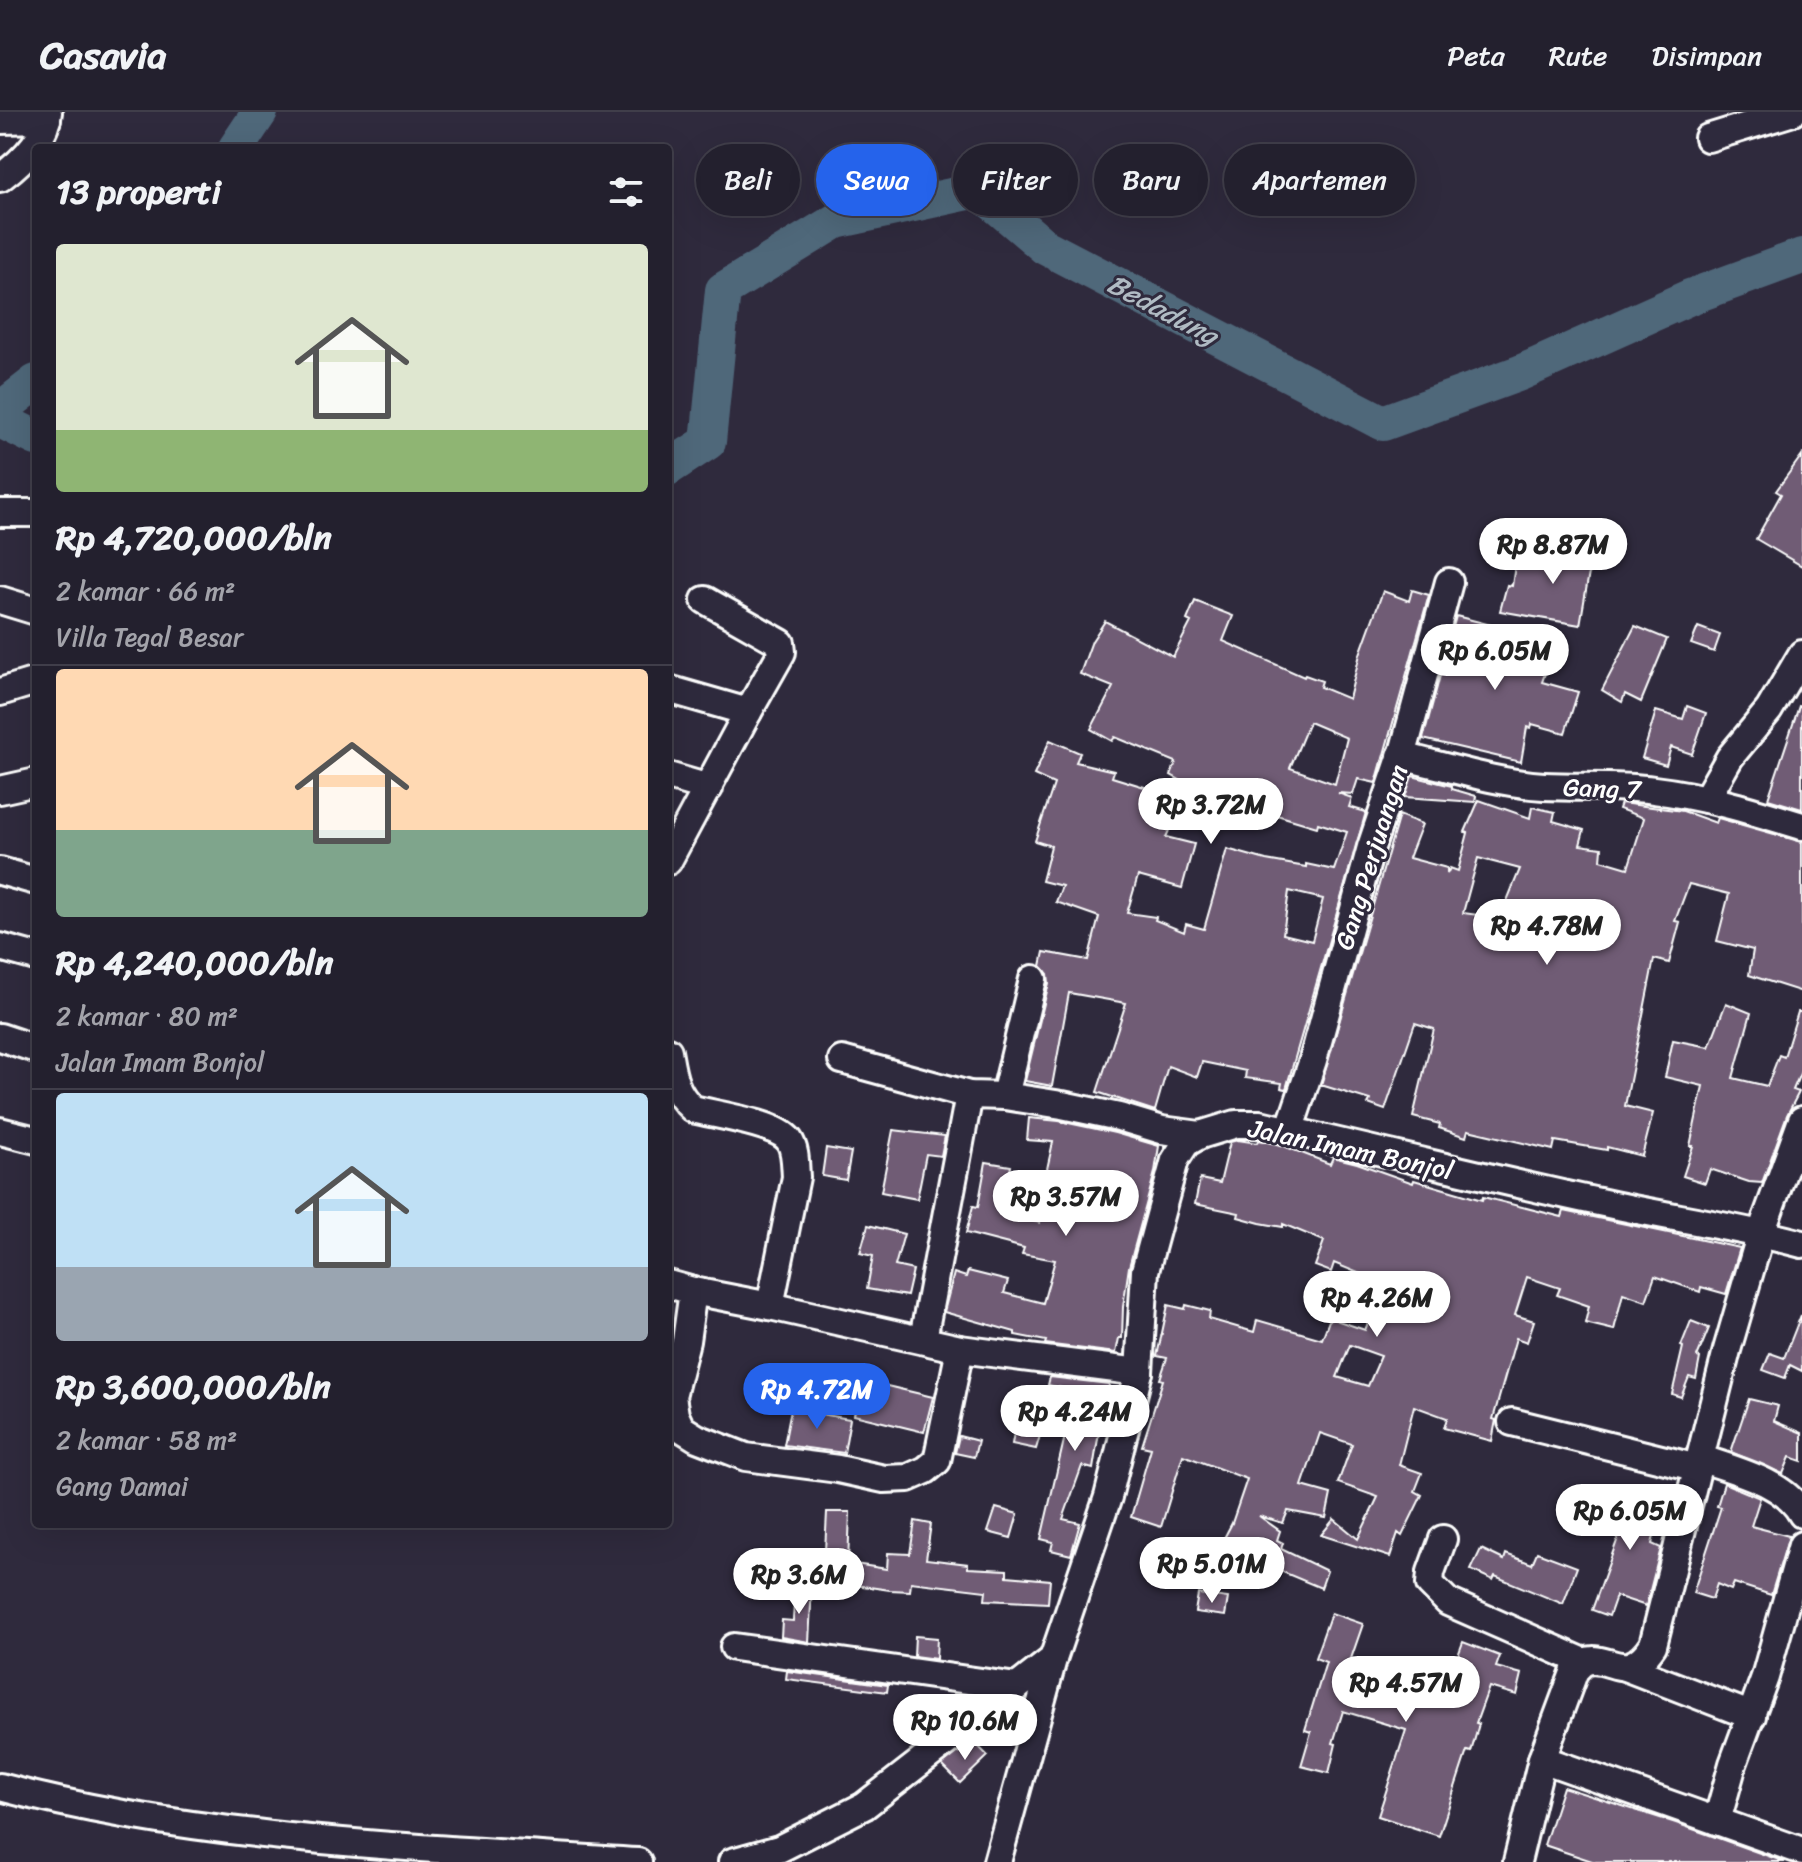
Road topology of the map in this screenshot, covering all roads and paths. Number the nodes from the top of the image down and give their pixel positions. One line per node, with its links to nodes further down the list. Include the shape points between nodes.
1 (1793, 112): 4 (street)
2 (47, 115): 3 (street); 5 (street)
3 (0, 120)
4 (1708, 138)
5 (34, 144)
6 (32, 148): 7 (street)
7 (0, 178)
8 (0, 513): 9 (street)
9 (32, 513)
10 (1449, 582): 19 (street, Gang Perjuangan)
11 (0, 600): 13 (street)
12 (705, 600): 18 (street, via 781,643 782,652)
13 (32, 610)
14 (1802, 654): 24 (street)
15 (32, 682): 17 (street)
16 (672, 690): 18 (street)
17 (0, 691)
18 (748, 712): 22 (street)
19 (1401, 756): 24 (street, Gang 7, via 1544,786 1625,787); 40 (street, Gang Perjuangan)
20 (672, 777): 22 (street)
21 (32, 783): 23 (street)
22 (709, 788): 26 (street)
23 (0, 790)
24 (1706, 799): 25 (street, Gang 7)
25 (1802, 826)
26 (672, 854)
27 (0, 871): 28 (street)
28 (32, 880)
29 (0, 947): 30 (street)
30 (32, 956)
31 (1033, 979): 37 (street)
32 (0, 1037): 33 (street)
33 (32, 1048)
34 (842, 1060): 36 (street)
35 (672, 1075): 46 (street, via 678,1094 693,1109 774,1130 788,1139 795,1155 796,1177)
36 (969, 1095): 37 (street); 47 (street)
37 (1005, 1096): 41 (street)
38 (1802, 1120): 43 (street)
39 (0, 1131): 42 (street)
40 (1289, 1131): 41 (street, Jalan Imam Bonjol, via 1245,1123); 43 (street, Jalan Imam Bonjol, via 1514,1184)
41 (1200, 1135): 49 (street, via 1186,1143 1175,1160 1145,1271)
42 (32, 1139)
43 (1761, 1233): 44 (street, Jalan Imam Bonjol); 51 (street)
44 (1802, 1244)
45 (681, 1288): 46 (street); 48 (street, via 686,1341 672,1396 675,1415 681,1428 697,1438 746,1457 884,1479 908,1478 926,1470 937,1461)
46 (770, 1306): 47 (street)
47 (923, 1339): 48 (street)
48 (960, 1349): 49 (street)
49 (1139, 1372): 56 (street, via 1108,1497)
50 (1512, 1422): 51 (street)
51 (1699, 1463): 52 (street, via 1753,1478 1782,1493); 58 (street, via 1653,1645)
52 (1802, 1514)
53 (1443, 1539): 57 (street, via 1430,1584 1448,1602)
54 (1802, 1545): 60 (street)
55 (734, 1647): 59 (street)
56 (1053, 1659): 59 (street); 68 (street)
57 (1584, 1662): 58 (street); 61 (street, via 1575,1670)
58 (1625, 1667): 60 (street)
59 (1017, 1687): 67 (street, via 864,1806 779,1849)
60 (1752, 1716): 63 (street)
61 (1542, 1759): 63 (street); 69 (street)
62 (0, 1787): 65 (street, via 122,1812)
63 (1717, 1821): 64 (street)
64 (1802, 1851)
65 (394, 1853): 66 (street)
66 (638, 1862)
67 (732, 1862)
68 (997, 1862)
69 (1517, 1862)

